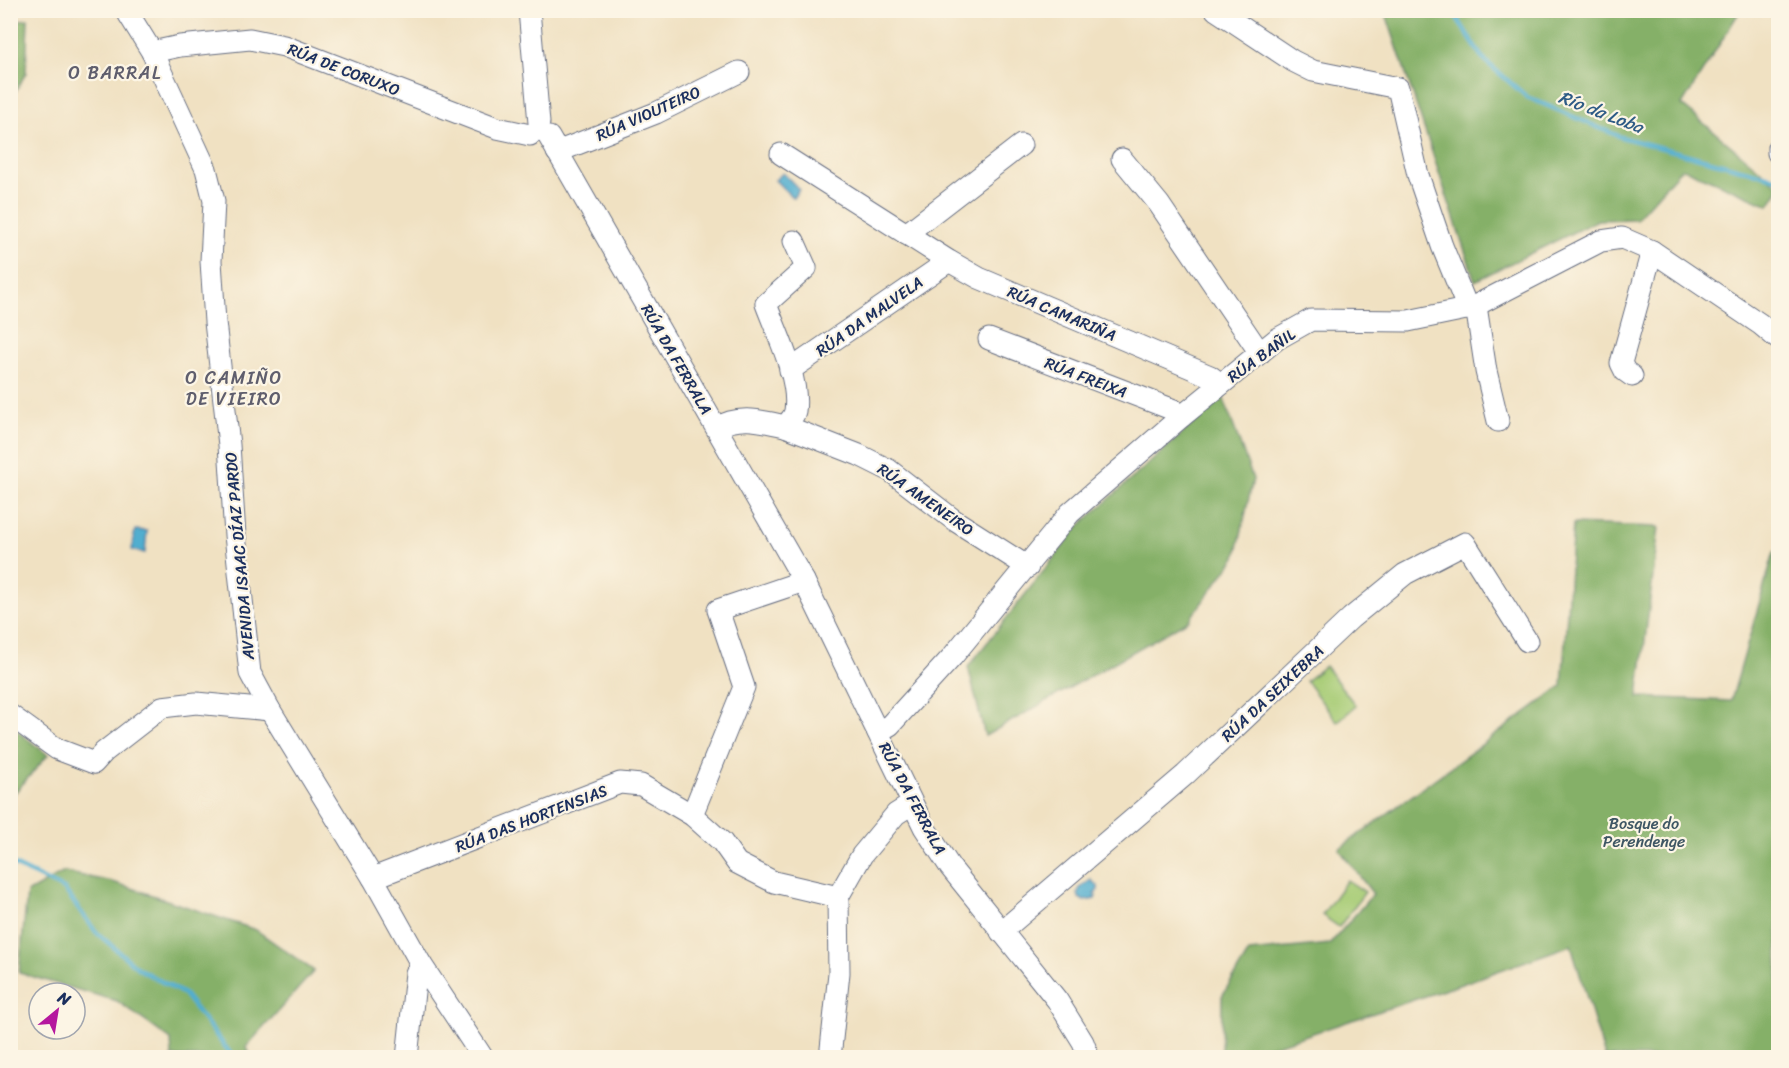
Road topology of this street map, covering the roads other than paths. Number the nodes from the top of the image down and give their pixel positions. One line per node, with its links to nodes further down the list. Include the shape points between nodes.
1 (126, 10): 4 (street, AVENIDA ISAAC DÍAZ PARDO)
2 (530, 10): 6 (street)
3 (1216, 10): 16 (street, via 1313,70 1398,88 1418,175 1442,246)
4 (152, 52): 6 (street, RÚA DE CORUXO, via 250,39 284,46 497,128); 30 (street, AVENIDA ISAAC DÍAZ PARDO, via 206,169 214,201 213,292 250,673)
5 (738, 72): 6 (street, RÚA VIOUTEIRO, via 656,113)
6 (544, 137): 26 (street, RÚA DA FERRALA)
7 (1021, 145): 12 (street)
8 (1779, 148): 9 (street)
9 (1779, 153)
10 (781, 154): 12 (street, RÚA CAMARIÑA)
11 (1122, 159): 19 (street, via 1159,204)
12 (906, 234): 15 (street, RÚA CAMARIÑA)
13 (794, 241): 20 (street, via 806,268 766,304)
14 (1652, 251): 16 (street, RÚA BAÑIL, via 1622,238 1601,242); 18 (street, RÚA BAÑIL); 21 (street, via 1621,363)
15 (949, 261): 20 (street, RÚA DA MALVELA); 22 (street, RÚA CAMARIÑA, via 979,278)
16 (1472, 307): 19 (street, RÚA BAÑIL, via 1408,321 1311,320); 24 (street)
17 (989, 339): 23 (street, RÚA FREIXA, via 1174,410)
18 (1779, 339)
19 (1260, 353): 22 (street, RÚA BAÑIL)
20 (790, 370): 25 (street, via 796,393 795,414)
21 (1632, 376)
22 (1221, 384): 23 (street, RÚA BAÑIL)
23 (1182, 417): 27 (street, RÚA BAÑIL, via 1070,513)
24 (1498, 421)
25 (785, 426): 26 (street, via 739,420); 27 (street, RÚA AMENEIRO, via 889,470 954,520)
26 (717, 428): 28 (street, RÚA DA FERRALA)
27 (1028, 567): 32 (street, RÚA BAÑIL, via 952,657 890,725)
28 (804, 581): 32 (street, RÚA DA FERRALA); 34 (street, via 718,610 744,687)
29 (1527, 641): 37 (street, RÚA DA SEIXEBRA, via 1465,543 1405,574 1351,618 1185,775)
30 (270, 710): 31 (street, via 196,703 162,707 94,763 57,749); 35 (street, AVENIDA ISAAC DÍAZ PARDO)
31 (10, 715)
32 (878, 732): 33 (street, RÚA DA FERRALA)
33 (912, 804): 36 (street, via 896,814 862,855); 37 (street, RÚA DA FERRALA, via 950,867)
34 (692, 815): 35 (street, RÚA DAS HORTENSIAS, via 641,784 620,783); 36 (street, RÚA DAS HORTENSIAS, via 722,842 737,863 774,882)
35 (373, 878): 38 (street, AVENIDA ISAAC DÍAZ PARDO)
36 (838, 897): 41 (street, via 839,973)
37 (1001, 932): 42 (street, RÚA DA FERRALA, via 1057,1000)
38 (421, 964): 39 (street, via 416,973); 40 (street, AVENIDA ISAAC DÍAZ PARDO)
39 (407, 1058)
40 (483, 1058)
41 (830, 1058)
42 (1089, 1058)

